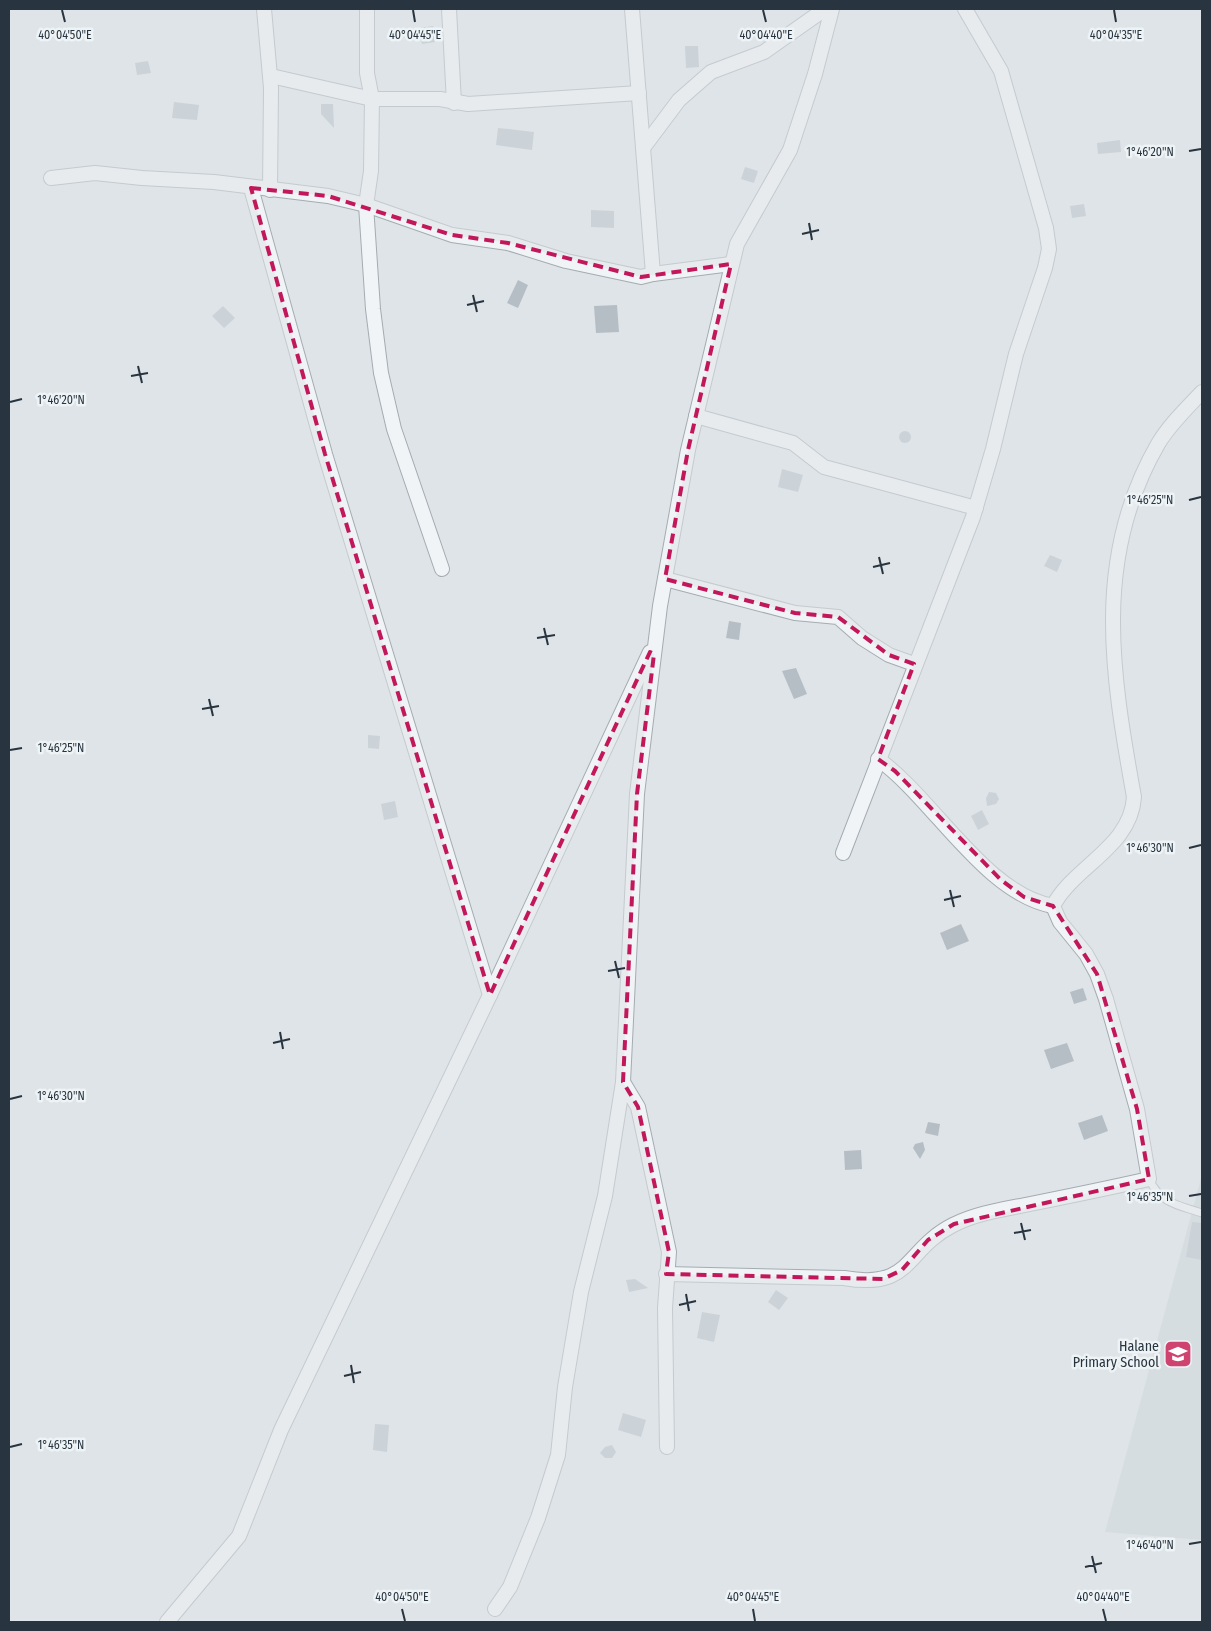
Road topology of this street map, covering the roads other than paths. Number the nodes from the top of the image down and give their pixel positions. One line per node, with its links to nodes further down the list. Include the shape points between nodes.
1 (264, 9): 8 (street)
2 (367, 9): 10 (street, via 367,73)
3 (449, 9): 11 (street)
4 (632, 9): 9 (street)
5 (825, 9): 12 (street, via 764,52 711,72 679,100)
6 (832, 9): 17 (street, via 790,150 737,244)
7 (965, 9): 21 (street, via 1001,71 1046,228 1049,249 1016,354)
8 (270, 76): 10 (street); 15 (street)
9 (639, 93): 11 (street); 12 (street)
10 (372, 99): 11 (street, via 440,99); 16 (street, via 371,171)
11 (454, 103)
12 (643, 148): 18 (street)
13 (51, 178): 14 (street, via 95,173)
14 (251, 188): 15 (street); 29 (street, via 325,454)
15 (270, 190): 16 (street, via 328,196)
16 (366, 205): 18 (street, via 452,235 508,243 566,261 641,277); 22 (street, via 381,372 394,429)
17 (731, 264): 18 (street); 20 (street)
18 (653, 274)
19 (1202, 392): 28 (street, via 1158,444 1121,532 1114,569 1117,704 1134,798 1133,812 1126,827 1061,891)
20 (696, 416): 21 (street, via 794,443 824,467); 23 (street)
21 (976, 508): 25 (street)
22 (442, 569)
23 (665, 579): 24 (street); 25 (street, via 795,612 838,617 889,655)
24 (656, 640): 29 (street); 30 (street, via 637,794)
25 (914, 664): 26 (street)
26 (878, 759): 27 (street); 28 (street, via 895,771 951,833 1001,880 1024,898)
27 (843, 853)
28 (1053, 906): 31 (street, via 1060,922 1086,954 1106,999 1137,1109)
29 (490, 995): 36 (street, via 281,1430 239,1536)
30 (622, 1082): 33 (street, via 638,1107 669,1252); 35 (street, via 606,1196 581,1292 565,1387 558,1455 538,1518 510,1586)
31 (1149, 1179): 32 (lane, via 1156,1193 1171,1203); 33 (street, via 987,1213 954,1224 928,1240 918,1256 902,1270 883,1279)
32 (1202, 1213)
33 (666, 1274): 34 (street)
34 (666, 1447)
35 (495, 1609)
36 (167, 1622)

